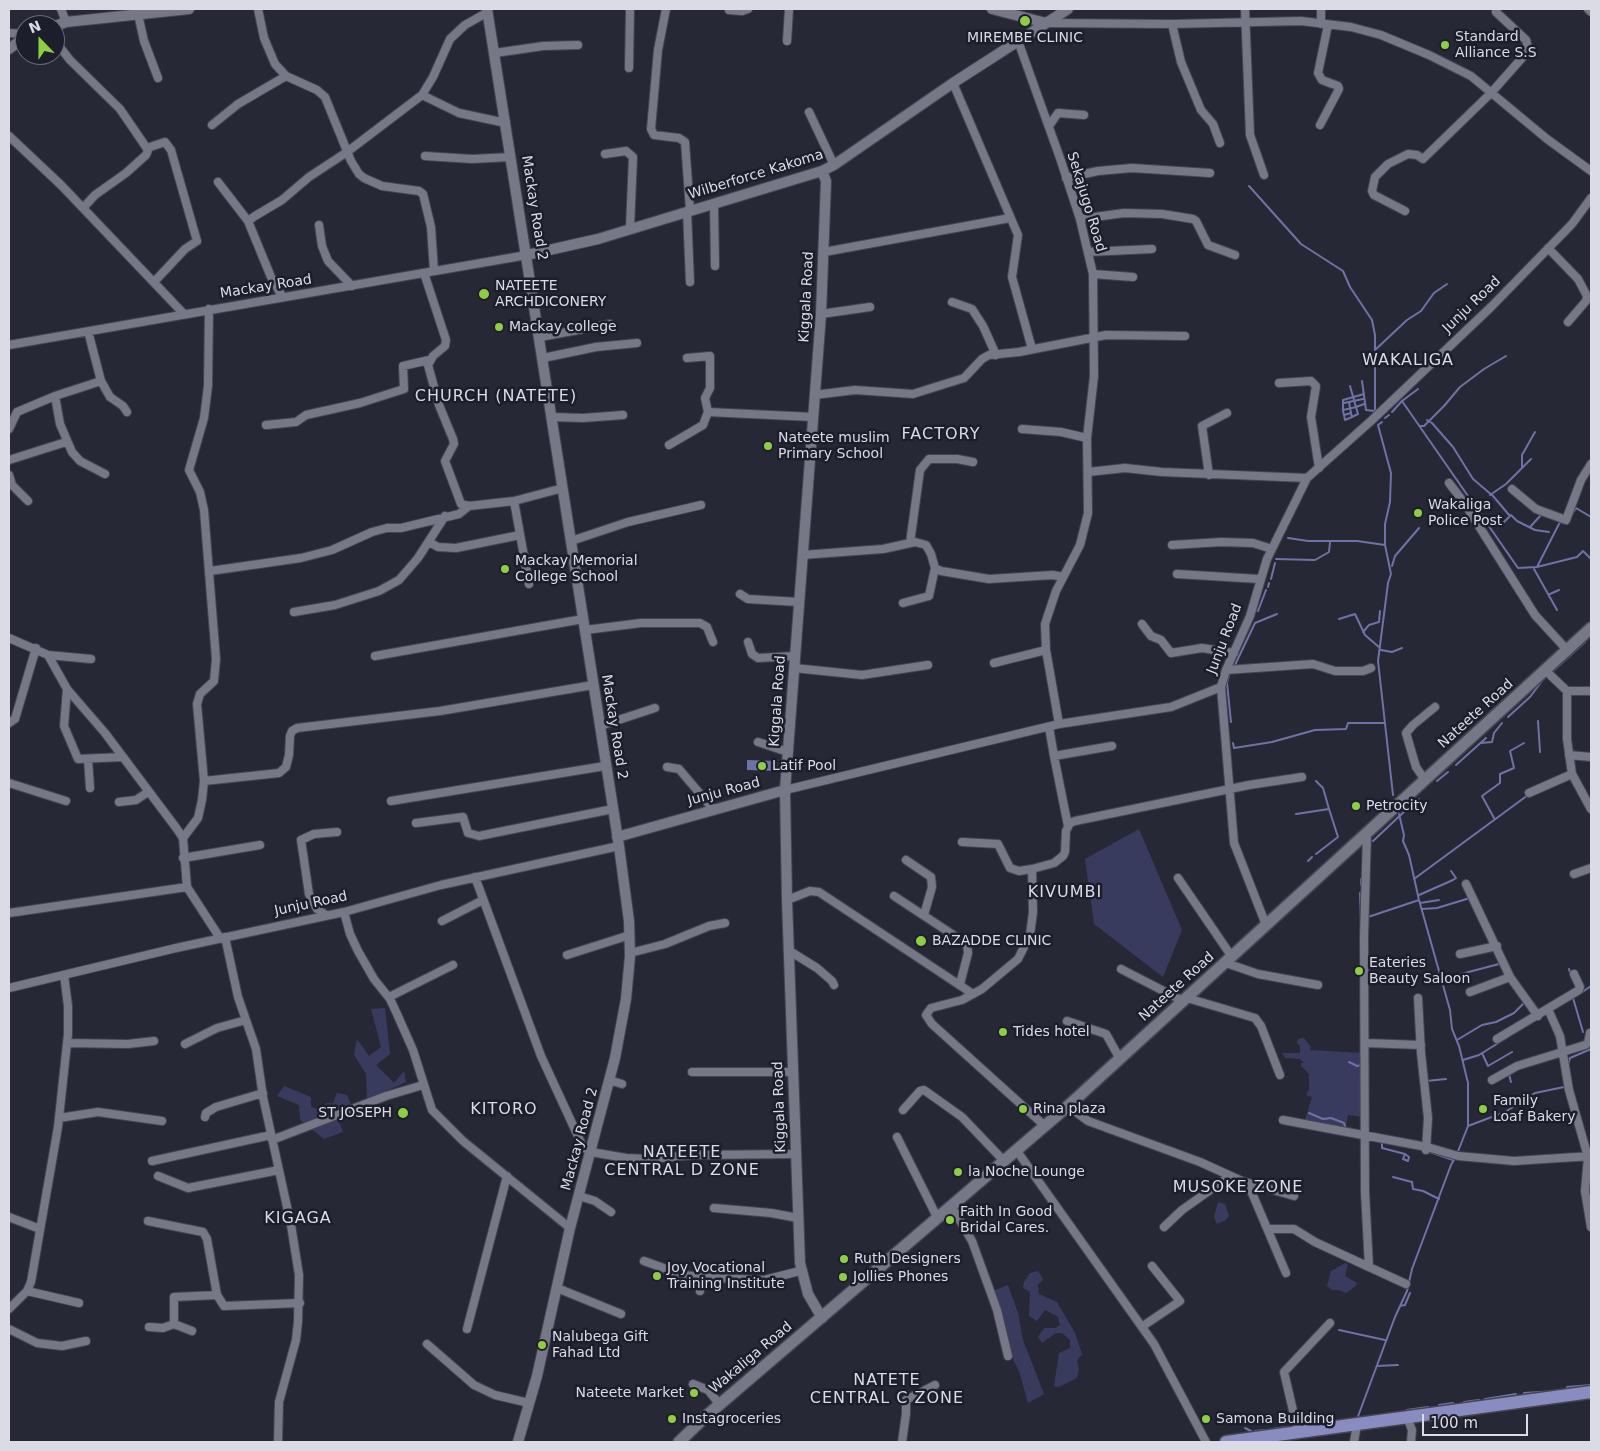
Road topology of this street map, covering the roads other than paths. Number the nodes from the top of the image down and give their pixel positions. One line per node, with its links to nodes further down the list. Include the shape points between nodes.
1 (61, 9): 18 (street)
2 (189, 9): 15 (street)
3 (258, 9): 29 (street, via 266,45 275,64)
4 (630, 9): 28 (street)
5 (666, 9): 57 (street, via 658,50 651,129 654,134 685,142)
6 (748, 9): 14 (street)
7 (789, 9): 23 (street)
8 (992, 9): 20 (street)
9 (1068, 9): 20 (street, Wilberforce Kakoma)
10 (1246, 9): 19 (street)
11 (1321, 9): 22 (street)
12 (1588, 9): 17 (street)
13 (488, 10): 26 (street, Mackay Road 2); 33 (street, via 450,39 434,77)
14 (729, 10)
15 (139, 12): 18 (street); 30 (street, via 146,48)
16 (1496, 12): 32 (street, via 1530,47)
17 (1591, 12)
18 (66, 22)
19 (1246, 23): 21 (street); 22 (street); 51 (street, via 1250,135)
20 (1046, 24): 21 (street); 24 (street, Wilberforce Kakoma)
21 (1172, 24): 41 (street, via 1181,62 1201,110 1213,124)
22 (1325, 24): 32 (street, via 1381,35 1470,76); 39 (street, via 1318,73 1322,80 1339,89)
23 (787, 41)
24 (1018, 41): 31 (street, Wilberforce Kakoma); 38 (street, Sekajugo Road)
25 (578, 46): 26 (street, via 544,46)
26 (495, 53): 36 (street, Mackay Road 2)
27 (65, 54): 42 (street, via 120,109)
28 (630, 68)
29 (286, 76): 37 (street, via 238,104); 43 (street, via 325,97)
30 (158, 78)
31 (953, 83): 47 (street, Wilberforce Kakoma); 59 (street)
32 (1491, 92): 49 (street); 58 (street, via 1423,159 1417,154 1408,154 1388,164 1376,177 1374,195)
33 (422, 95): 36 (street, via 459,113); 43 (street)
34 (809, 112): 47 (street)
35 (1084, 115): 38 (street, via 1058,113)
36 (506, 123): 46 (street, Mackay Road 2)
37 (212, 125)
38 (1049, 126): 52 (street, Sekajugo Road)
39 (1320, 126)
40 (9, 136): 56 (street)
41 (1220, 143)
42 (147, 148): 56 (street, via 146,155); 75 (street, via 165,142 171,150 197,241)
43 (347, 152): 61 (street); 71 (street, via 364,178 382,186 423,194 431,228)
44 (605, 154): 63 (street, via 626,151 633,157)
45 (425, 156): 46 (street)
46 (511, 157): 68 (street, Mackay Road 2)
47 (834, 165): 48 (street, Wilberforce Kakoma)
48 (822, 171): 55 (street, Wilberforce Kakoma); 66 (street, Kiggala Road, via 826,181)
49 (1591, 171)
50 (1210, 173): 52 (street, via 1132,168)
51 (1264, 175)
52 (1066, 178): 60 (street, Sekajugo Road)
53 (218, 182): 61 (street)
54 (1591, 198): 64 (street, Junju Road, via 1572,224)
55 (714, 204): 57 (street, Wilberforce Kakoma); 70 (street)
56 (83, 208): 75 (street)
57 (688, 211): 63 (street, Wilberforce Kakoma); 76 (street)
58 (1406, 211)
59 (1010, 218): 66 (street); 92 (street, via 1018,235 1012,277)
60 (1080, 219): 67 (street, Sekajugo Road); 69 (street, via 1124,213 1193,219 1208,246)
61 (248, 222): 78 (street)
62 (319, 226): 77 (street, via 328,261)
63 (630, 228): 68 (street, Wilberforce Kakoma, via 560,249)
64 (1548, 248): 84 (street, via 1578,279 1587,296); 116 (street, Junju Road, via 1491,307)
65 (1152, 249): 67 (street)
66 (824, 252): 83 (street, Kiggala Road)
67 (1088, 252): 73 (street, Sekajugo Road)
68 (527, 255): 71 (street, Mackay Road); 88 (street, Mackay Road 2)
69 (1235, 255)
70 (715, 266)
71 (434, 271): 72 (street, Mackay Road)
72 (424, 273): 77 (street, Mackay Road); 96 (street, via 446,340 445,346)
73 (1093, 274): 74 (street); 89 (street, Sekajugo Road)
74 (1133, 277)
75 (154, 282): 82 (street)
76 (690, 282)
77 (352, 286): 78 (street, Mackay Road)
78 (282, 296): 81 (street, Mackay Road)
79 (952, 302): 93 (street, via 972,309)
80 (870, 307): 83 (street)
81 (209, 309): 82 (street, Mackay Road); 138 (street, via 208,386 204,418 188,470 202,499)
82 (183, 313): 86 (street, Mackay Road)
83 (821, 314): 99 (street, Kiggala Road)
84 (1568, 322)
85 (610, 324): 88 (street)
86 (88, 331): 91 (street, Mackay Road); 97 (street)
87 (1185, 336): 89 (street)
88 (540, 337): 94 (street, Mackay Road 2)
89 (1095, 337): 92 (street); 110 (street, Sekajugo Road)
90 (637, 343): 94 (street, via 596,347)
91 (9, 345)
92 (1032, 349): 93 (street)
93 (996, 355): 99 (street, via 982,359 970,374 960,380 913,394 855,390)
94 (543, 358): 105 (street, Mackay Road 2)
95 (687, 358): 102 (street, via 710,356 710,388 705,398)
96 (429, 360): 107 (street, via 403,366 404,389 306,415 296,422); 128 (street, via 432,380 454,444 445,463 462,504)
97 (101, 381): 100 (street); 101 (street, via 110,397)
98 (1279, 383): 116 (street, via 1311,381 1316,386 1311,417)
99 (814, 395): 106 (street, Kiggala Road)
100 (55, 396): 109 (street, via 17,412); 111 (street)
101 (126, 412)
102 (708, 412): 106 (street); 112 (street, via 703,425)
103 (1227, 413): 120 (street, via 1202,426)
104 (623, 415): 105 (street)
105 (552, 416): 123 (street, Mackay Road 2)
106 (813, 417): 136 (street, Kiggala Road)
107 (266, 425)
108 (1022, 429): 110 (street)
109 (9, 430)
110 (1087, 438): 117 (street, Sekajugo Road)
111 (66, 442): 113 (street); 118 (street, via 80,461)
112 (669, 445)
113 (9, 460)
114 (973, 462): 133 (street, via 929,459 920,470)
115 (1591, 464): 124 (street, via 1581,480 1566,520 1536,510)
116 (1320, 468): 121 (street, Junju Road)
117 (1088, 472): 120 (street, via 1125,468); 140 (street, Sekajugo Road, via 1089,497 1084,534)
118 (104, 474)
119 (9, 475): 125 (street, via 12,486)
120 (1209, 475): 121 (street)
121 (1307, 478): 135 (street, Junju Road)
122 (1449, 484): 155 (street, via 1535,615)
123 (563, 488): 126 (street); 131 (street, Mackay Road 2)
124 (1512, 489)
125 (28, 501)
126 (514, 502): 128 (street); 130 (street)
127 (701, 505): 131 (street, via 628,522)
128 (470, 506): 129 (street, via 459,514)
129 (445, 516): 132 (street); 138 (street, via 401,528 387,528 332,550 301,558)
130 (520, 535): 132 (street, via 456,548 438,547); 142 (street)
131 (571, 541): 147 (street, Mackay Road 2)
132 (429, 542): 146 (street, via 398,580 379,591 334,605)
133 (910, 543): 136 (street, via 883,549); 137 (street, via 926,546)
134 (1172, 545): 135 (street, via 1254,543)
135 (1272, 549): 141 (street, Junju Road)
136 (802, 555): 144 (street, Kiggala Road)
137 (936, 568): 140 (street, via 990,580); 145 (street, via 929,596)
138 (210, 571): 191 (street, via 216,674 214,681 200,694 197,704)
139 (1177, 574): 141 (street)
140 (1064, 576): 154 (street, Sekajugo Road, via 1047,614)
141 (1260, 579): 156 (street, Junju Road, via 1250,616)
142 (529, 584)
143 (740, 594): 144 (street, via 748,599)
144 (798, 602): 159 (street, Kiggala Road)
145 (903, 603)
146 (294, 612)
147 (584, 624): 151 (street, via 700,623 707,627); 158 (street); 167 (street, Mackay Road 2)
148 (1142, 624): 156 (street, via 1151,636 1162,640 1170,653 1202,648)
149 (1591, 628): 155 (main road, Nateete Road)
150 (9, 638): 153 (street)
151 (713, 642)
152 (748, 642): 159 (street, via 752,654 758,658)
153 (36, 648): 157 (street); 174 (street, via 15,719)
154 (1046, 650): 161 (street); 175 (street, Sekajugo Road)
155 (1568, 651): 166 (main road, Nateete Road)
156 (1234, 653): 165 (street, Junju Road)
157 (48, 655): 160 (street); 169 (street)
158 (375, 656)
159 (795, 656): 163 (street, Kiggala Road)
160 (92, 659)
161 (994, 663)
162 (928, 666): 163 (street, via 862,675)
163 (794, 668): 180 (street, Kiggala Road)
164 (1371, 668): 165 (street, via 1335,671 1313,664)
165 (1226, 670): 168 (street, Junju Road)
166 (1546, 671): 170 (street); 190 (main road, Nateete Road)
167 (594, 685): 176 (street, Mackay Road 2); 191 (street, via 440,711 297,728 290,736 286,767 279,773)
168 (1221, 687): 175 (street, Junju Road, via 1171,707); 195 (street)
169 (68, 689): 184 (street); 185 (street, via 64,726 78,759)
170 (1567, 691): 171 (street); 182 (street)
171 (1591, 691)
172 (1435, 707): 190 (street, via 1406,733 1416,767)
173 (655, 708): 176 (street)
174 (9, 723)
175 (1059, 724): 177 (street, Junju Road)
176 (600, 726): 186 (street, Mackay Road 2)
177 (1048, 727): 181 (street); 194 (street, Junju Road)
178 (758, 742): 180 (street)
179 (1112, 746): 181 (street)
180 (788, 752): 194 (street, Kiggala Road)
181 (1054, 756): 205 (street)
182 (1568, 756): 183 (street); 188 (street)
183 (1591, 757)
184 (123, 758): 185 (street); 196 (street)
185 (88, 759): 193 (street)
186 (605, 766): 199 (street); 201 (street, Mackay Road 2)
187 (667, 767): 202 (street, via 678,769)
188 (1572, 774): 197 (street); 203 (street)
189 (1302, 777): 195 (street)
190 (1425, 780): 207 (main road, Nateete Road)
191 (204, 781): 208 (street, via 198,818)
192 (9, 783): 198 (street)
193 (90, 788)
194 (786, 790): 202 (street, Junju Road); 223 (street, Kiggala Road)
195 (1230, 790): 205 (street, via 1075,821); 230 (street, via 1234,843)
196 (148, 792): 200 (street, via 136,800); 208 (street)
197 (1529, 793)
198 (66, 801)
199 (391, 801)
200 (120, 802)
201 (613, 809): 204 (street, via 479,836 468,833 463,817); 209 (street, Mackay Road 2)
202 (713, 809): 209 (street, Junju Road)
203 (1591, 809)
204 (416, 823)
205 (1068, 826): 215 (street, via 1063,856)
206 (337, 832): 226 (street, via 314,834 302,840 302,860 309,894 317,909)
207 (1367, 833): 230 (main road, Nateete Road); 262 (street, via 1364,906)
208 (183, 838): 212 (street)
209 (618, 842): 217 (street, Junju Road); 231 (street, Mackay Road 2)
210 (962, 842): 215 (street, via 998,844 1010,868 1019,871)
211 (260, 845): 212 (street)
212 (183, 858): 220 (street)
213 (906, 860): 227 (street, via 931,877 932,887)
214 (1591, 868): 216 (street)
215 (1032, 869): 249 (street, via 1033,912 1030,935 1024,948 1018,959)
216 (1574, 874)
217 (475, 877): 222 (street); 224 (street, Junju Road)
218 (1178, 878): 238 (street)
219 (1466, 884): 233 (street, via 1488,934)
220 (187, 887): 225 (street); 232 (street)
221 (894, 896): 227 (street)
222 (483, 900): 228 (street); 286 (street, via 541,1056 581,1143)
223 (787, 900): 234 (street, Kiggala Road); 244 (street, via 810,891 819,892)
224 (344, 912): 226 (street, Junju Road); 250 (street, via 358,951)
225 (9, 913)
226 (326, 915): 232 (street, Junju Road)
227 (924, 915): 244 (street, via 967,944 968,953)
228 (442, 921)
229 (725, 922): 235 (street)
230 (1266, 925): 238 (main road, Nateete Road)
231 (630, 935): 235 (street, Mackay Road 2); 237 (street)
232 (223, 938): 242 (street, Junju Road); 255 (street)
233 (1497, 946): 236 (street); 243 (street)
234 (788, 950): 245 (street, via 817,968); 267 (street, Kiggala Road)
235 (630, 953): 269 (street, Mackay Road 2, via 626,999)
236 (1460, 954)
237 (567, 955)
238 (1229, 960): 246 (street, via 1258,974); 252 (main road, Nateete Road)
239 (453, 965): 250 (street)
240 (1120, 969): 252 (street)
241 (1574, 974): 253 (street, via 1579,990)
242 (64, 975): 247 (street, Junju Road); 260 (street)
243 (1510, 977): 248 (street); 254 (street)
244 (960, 984): 249 (street)
245 (834, 985)
246 (1318, 985)
247 (9, 988)
248 (1470, 992)
249 (973, 994): 280 (street, via 931,1008 926,1015)
250 (389, 997): 272 (street, via 413,1050)
251 (1418, 998): 263 (street)
252 (1185, 1000): 265 (main road, Nateete Road); 268 (street, via 1255,1018)
253 (1548, 1009): 254 (street); 264 (street, via 1560,1036)
254 (1538, 1016): 258 (street)
255 (246, 1020): 261 (street, via 217,1028); 273 (street, via 256,1049)
256 (1067, 1021): 265 (street, via 1106,1034)
257 (1590, 1033): 264 (street, via 1588,1043)
258 (1497, 1040)
259 (154, 1041): 260 (street)
260 (67, 1043): 277 (street)
261 (185, 1044)
262 (1366, 1044): 263 (street); 282 (street)
263 (1421, 1046): 284 (street, via 1428,1118)
264 (1563, 1053): 270 (street, via 1511,1068); 288 (street, via 1569,1090)
265 (1120, 1059): 274 (main road, Nateete Road)
266 (692, 1072): 267 (street)
267 (792, 1072): 287 (street, Kiggala Road)
268 (1280, 1075)
269 (609, 1080): 271 (street); 286 (street, Mackay Road 2)
270 (1492, 1080)
271 (622, 1084)
272 (423, 1085): 283 (street); 293 (street, via 438,1119)
273 (263, 1092): 276 (street, via 216,1107); 283 (street)
274 (1068, 1106): 280 (main road, Nateete Road); 294 (street, via 1088,1121)
275 (903, 1110): 290 (street, via 924,1090 962,1117)
276 (205, 1117)
277 (59, 1118): 279 (street, via 98,1112); 308 (street)
278 (1282, 1120): 282 (street)
279 (162, 1122)
280 (1045, 1126): 285 (main road, Nateete Road)
281 (897, 1137): 303 (street)
282 (1365, 1137): 284 (street); 312 (street)
283 (272, 1138): 289 (street); 291 (street)
284 (1426, 1149): 288 (street, via 1455,1156 1514,1161)
285 (1017, 1151): 290 (main road, Nateete Road); 328 (street)
286 (591, 1152): 287 (street, via 649,1159); 296 (street, Mackay Road 2)
287 (795, 1154): 302 (street, Kiggala Road)
288 (1590, 1157): 306 (street, via 1585,1191)
289 (152, 1161)
290 (1005, 1162): 299 (main road, Nateete Road)
291 (280, 1170): 292 (street, via 188,1188); 322 (street, via 297,1254)
292 (158, 1176)
293 (507, 1176): 307 (street); 331 (street)
294 (1230, 1176): 295 (street); 305 (street)
295 (1242, 1181): 297 (street); 309 (street, via 1252,1192)
296 (579, 1196): 300 (street, via 595,1201); 307 (street, Mackay Road 2)
297 (1294, 1196)
298 (714, 1208): 302 (street)
299 (952, 1208): 303 (main road, Nateete Road); 335 (street, via 972,1241 997,1310)
300 (611, 1212)
301 (9, 1217): 308 (street)
302 (798, 1218): 313 (street, Kiggala Road)
303 (938, 1219): 325 (main road, Nateete Road)
304 (148, 1221): 320 (street, via 203,1232)
305 (1164, 1227)
306 (1591, 1227)
307 (570, 1228): 317 (street, Mackay Road 2)
308 (40, 1229): 318 (street, via 31,1282)
309 (1268, 1229): 312 (street, via 1294,1229); 314 (street)
310 (644, 1261): 315 (street, via 676,1274)
311 (1152, 1266): 328 (street, via 1180,1301)
312 (1369, 1267): 316 (street)
313 (800, 1271): 315 (street, via 764,1280); 325 (street, Kiggala Road, via 808,1294)
314 (1286, 1273)
315 (701, 1277): 319 (street)
316 (1406, 1284)
317 (557, 1288): 324 (street); 339 (street, Mackay Road 2)
318 (26, 1291): 321 (street); 323 (street)
319 (700, 1291)
320 (217, 1295): 322 (street, via 220,1304 229,1306); 327 (street, via 174,1296)
321 (79, 1303)
322 (300, 1303): 344 (street, via 296,1340 279,1402)
323 (9, 1309)
324 (621, 1314)
325 (822, 1318): 340 (main road, Wakaliga Road)
326 (1330, 1323): 343 (street, via 1284,1372)
327 (174, 1324): 329 (street); 332 (street)
328 (1143, 1326): 348 (street)
329 (149, 1328)
330 (9, 1329): 333 (street, via 37,1343 62,1346)
331 (467, 1329)
332 (192, 1331)
333 (86, 1341)
334 (427, 1344): 339 (street, via 474,1385 495,1395)
335 (1008, 1356)
336 (693, 1384): 340 (street, via 708,1390)
337 (935, 1385): 347 (street, via 906,1400)
338 (1591, 1392): 341 (main road)
339 (529, 1403): 345 (street, Mackay Road 2)
340 (720, 1404): 346 (main road, Wakaliga Road)
341 (1407, 1417): 342 (main road); 351 (street, via 1412,1430)
342 (1357, 1424): 343 (main road); 350 (street)
343 (1298, 1432): 349 (main road)
344 (278, 1442)
345 (518, 1442)
346 (679, 1442)
347 (902, 1442)
348 (1206, 1442)
349 (1226, 1442)
350 (1354, 1442)
351 (1411, 1442)

